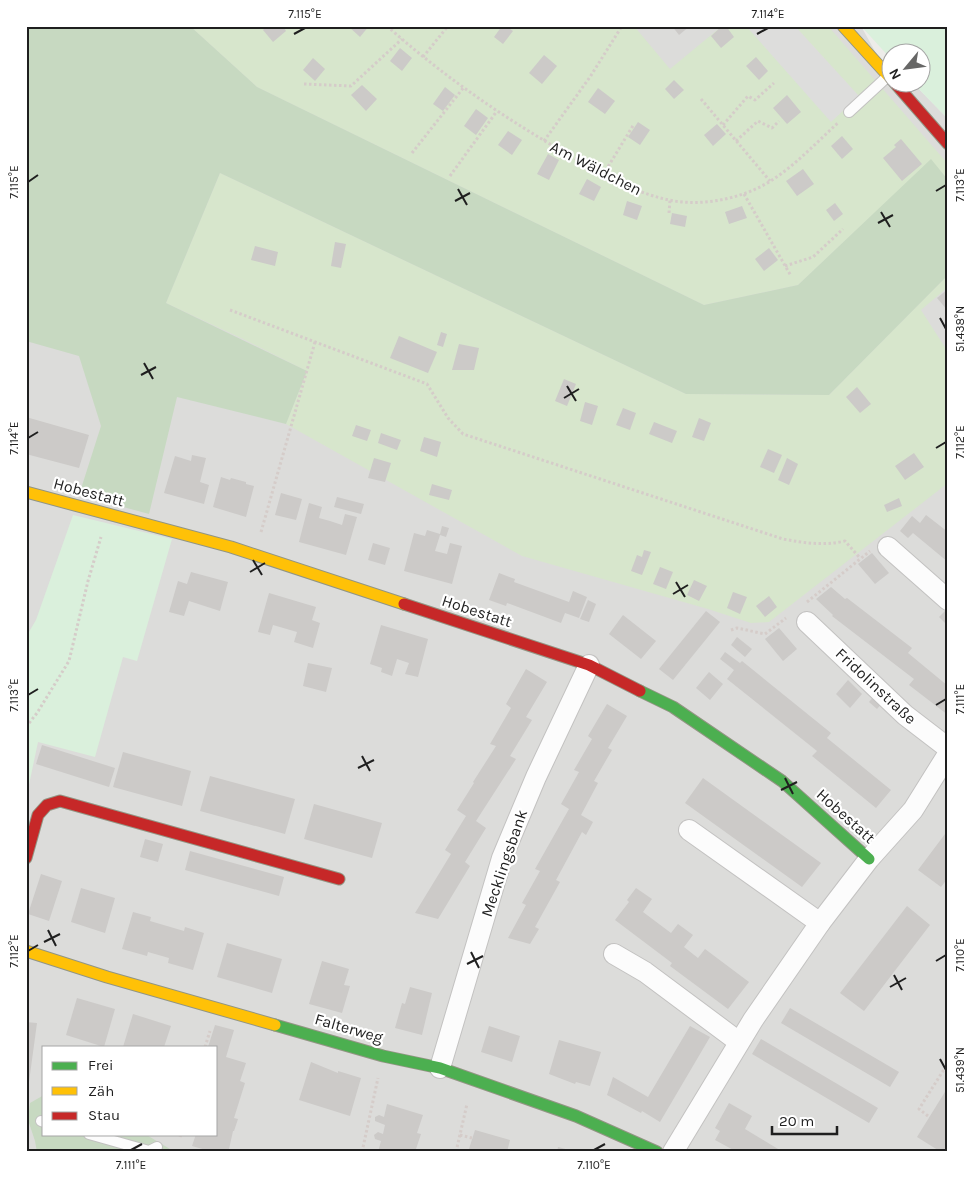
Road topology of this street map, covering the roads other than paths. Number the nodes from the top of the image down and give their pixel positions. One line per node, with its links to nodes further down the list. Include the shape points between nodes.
1 (843, 26): 2 (street)
2 (882, 69)
3 (882, 86): 5 (lane)
4 (902, 92): 6 (street)
5 (849, 112)
6 (948, 144)
7 (26, 492): 11 (street, Hobestatt, via 254,555)
8 (888, 547): 9 (street)
9 (948, 600)
10 (802, 616): 12 (street, Fridolinstraße, via 905,715)
11 (589, 666): 16 (street, Hobestatt, via 672,707 734,747 782,781); 22 (street, Mecklingsbank, via 502,858)
12 (948, 748)
13 (948, 754): 16 (street, via 913,810)
14 (689, 830): 18 (street)
15 (26, 858): 17 (street, via 38,815 47,804 60,801)
16 (869, 859): 18 (street)
17 (339, 879)
18 (820, 922): 21 (street)
19 (26, 951): 22 (street, Falterweg, via 383,1056)
20 (614, 954): 21 (street, via 645,972)
21 (739, 1042): 26 (street)
22 (440, 1068): 25 (street, Falterweg, via 576,1116)
23 (96, 1136): 24 (lane, via 148,1150)
24 (157, 1147)
25 (657, 1152)
26 (673, 1152)

